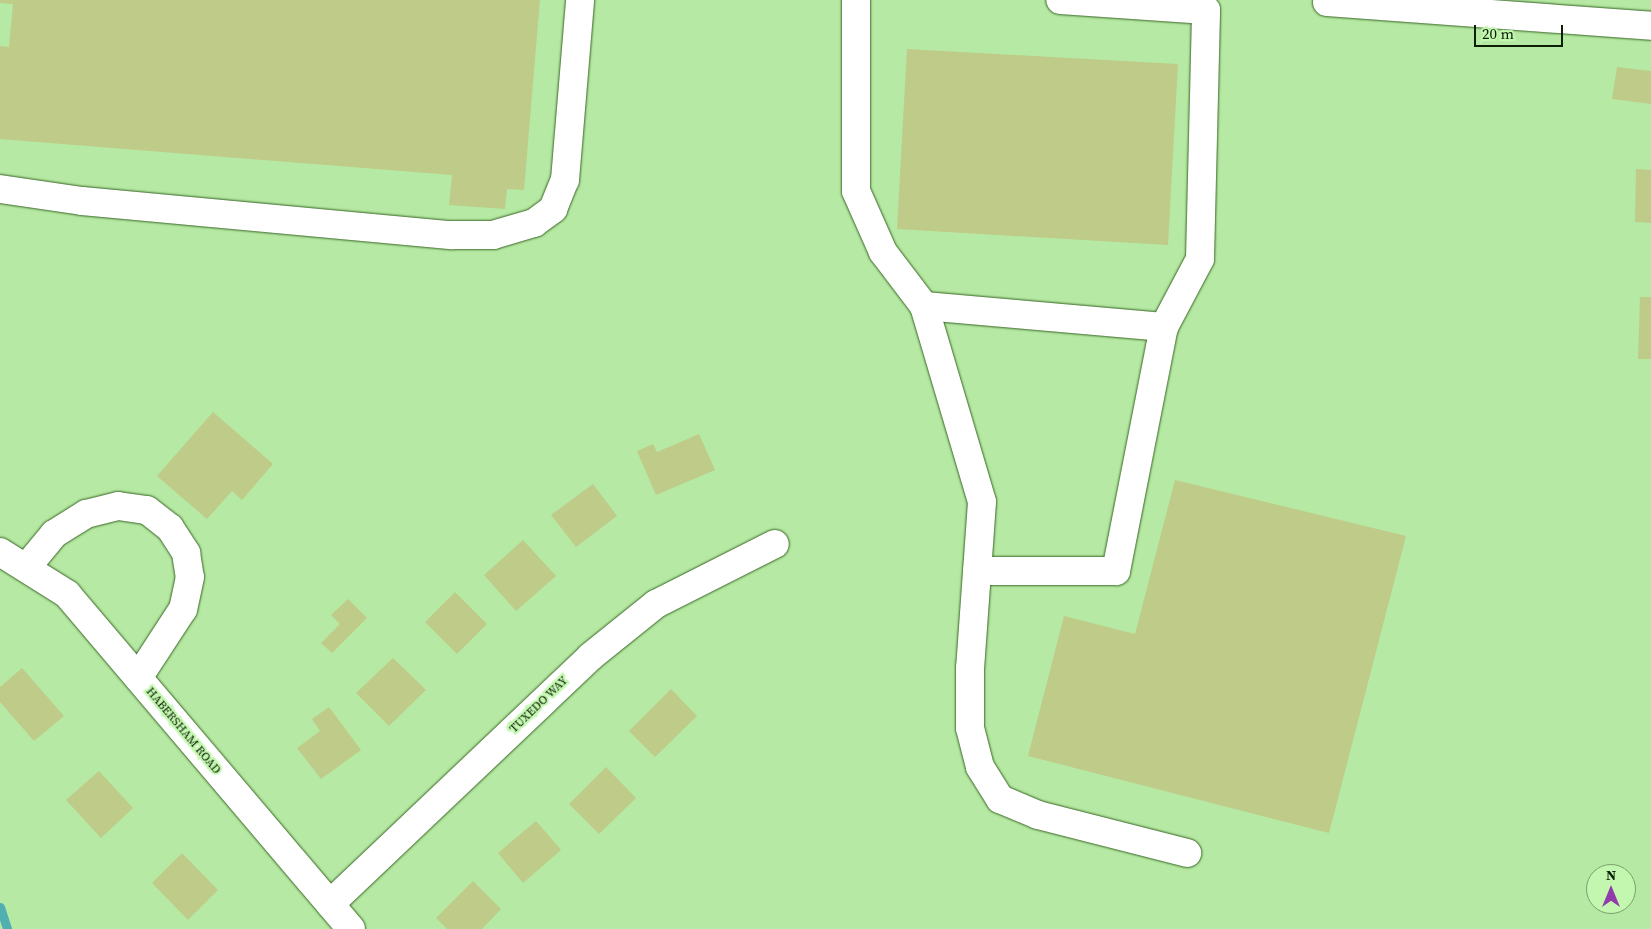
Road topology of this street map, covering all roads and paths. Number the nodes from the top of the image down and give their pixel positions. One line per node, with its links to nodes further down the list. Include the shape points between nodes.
1 (580, 0): 7 (street, via 564,180 553,209 534,223 493,235 452,235 92,202)
2 (856, 0): 8 (street, via 856,191 883,252)
3 (1060, 0): 5 (street)
4 (1326, 2): 6 (street)
5 (1206, 5): 9 (street, via 1200,259)
6 (1651, 26)
7 (0, 189)
8 (924, 306): 9 (street); 13 (street, via 982,502)
9 (1164, 327): 13 (street, via 1116,571)
10 (775, 544): 16 (street, TUXEDO WAY, via 656,604 605,645)
11 (0, 552): 12 (street, HABERSHAM ROAD)
12 (26, 568): 14 (street, HABERSHAM ROAD, via 67,594); 14 (street, via 54,534 86,514 118,506 147,510 170,528 186,553 190,577 183,609)
13 (977, 571): 15 (street, via 970,668 970,728 980,767 1000,799 1038,815)
14 (138, 678): 16 (street, HABERSHAM ROAD)
15 (1187, 853)
16 (330, 904): 17 (street, HABERSHAM ROAD)
17 (351, 929)

